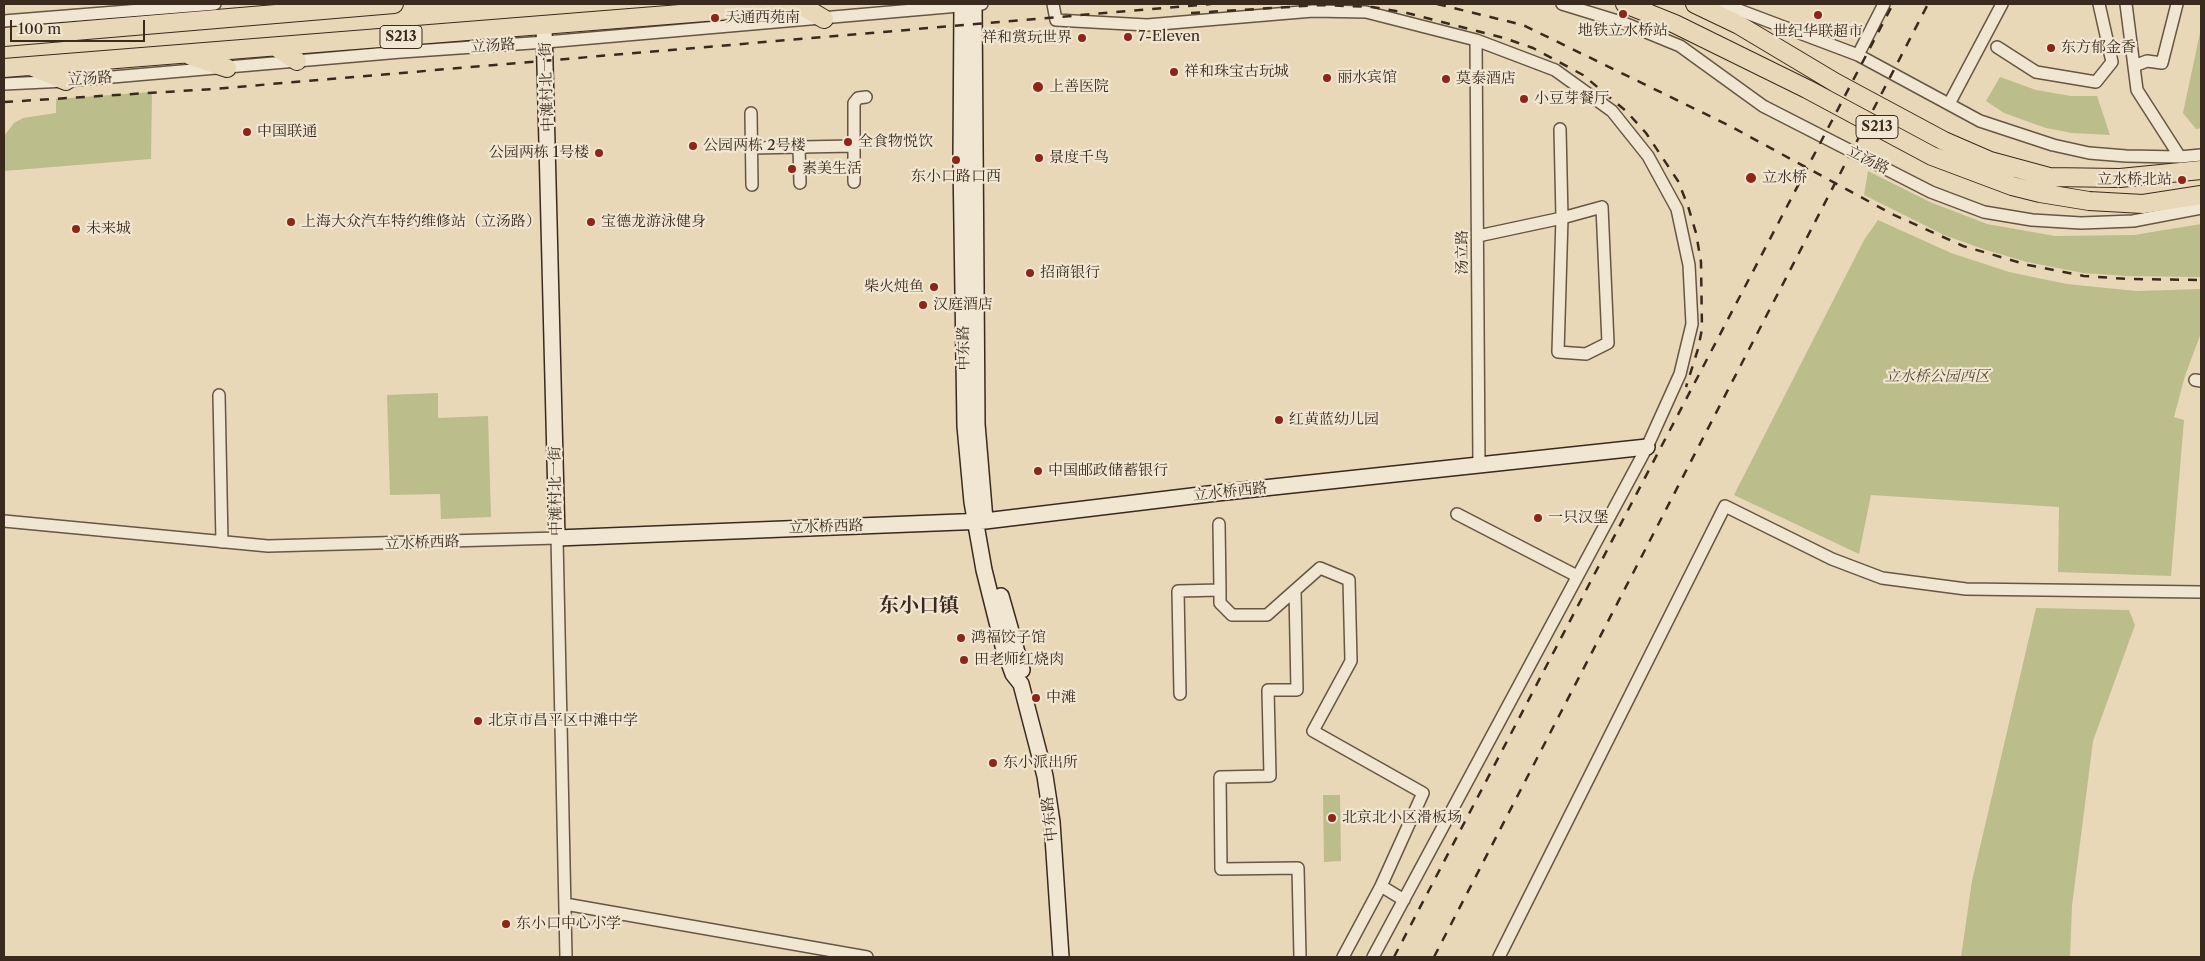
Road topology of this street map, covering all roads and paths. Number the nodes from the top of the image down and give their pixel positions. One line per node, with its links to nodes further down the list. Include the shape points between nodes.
1 (215, 4): 17 (street)
2 (394, 4): 19 (main road, S213)
3 (799, 4): 4 (main road, 立汤路 / S213); 16 (main road); 18 (main road, 立汤路 / S213)
4 (805, 4)
5 (971, 4): 16 (street, 立汤路 / S213); 57 (street, 中东路)
6 (1053, 4): 20 (street, via 1056,20 1147,25 1313,11 1366,12)
7 (1562, 4): 49 (street, 立汤路 / S213, via 1624,23 1680,46 1763,106 1932,192 1984,212 2032,220 2081,223 2133,221)
8 (1624, 4): 48 (main road, S213, via 1675,24 1798,84 1932,156 2040,193 2089,201)
9 (1695, 4): 42 (main road, S213, via 1944,141 1990,161 2049,177 2120,178)
10 (1709, 4): 25 (street, S213, via 1736,9)
11 (1884, 4): 25 (street)
12 (2002, 4): 34 (street)
13 (2099, 4): 23 (street, via 2112,62 2096,82 2036,72)
14 (2126, 4): 28 (street)
15 (2177, 4): 28 (street, via 2162,63 2147,61)
16 (824, 19): 18 (street, 立汤路 / S213)
17 (4, 21)
18 (545, 34): 21 (main road, 立汤路 / S213); 59 (street, 中滩村北一街)
19 (4, 37)
20 (1476, 40): 51 (street, 汤立路); 53 (street, via 1555,70 1612,110 1648,156 1677,209 1689,266 1692,324 1680,374)
21 (400, 45): 22 (main road, 立汤路 / S213); 26 (street, 立汤路 / S213)
22 (276, 47): 24 (main road, 立汤路 / S213); 26 (main road)
23 (1997, 47)
24 (183, 53): 27 (main road, 立汤路 / S213); 30 (main road)
25 (1858, 55): 34 (street, S213)
26 (297, 61): 30 (street, 立汤路 / S213)
27 (30, 66): 29 (main road, 立汤路 / S213); 31 (main road)
28 (2134, 66): 42 (street, via 2137,90)
29 (4, 68)
30 (227, 68): 31 (street, 立汤路 / S213)
31 (66, 81): 32 (street, 立汤路 / S213)
32 (4, 84)
33 (866, 97): 37 (street, via 858,98 854,103)
34 (1950, 104): 42 (street, S213, via 1980,120 2053,145)
35 (751, 113): 39 (street)
36 (1560, 129): 50 (street)
37 (853, 146): 38 (street); 44 (street)
38 (799, 147): 39 (street); 45 (street)
39 (752, 148): 46 (street)
40 (2201, 154): 42 (street, S213)
41 (2201, 164): 42 (main road)
42 (2180, 165): 43 (main road, S213)
43 (2201, 170)
44 (854, 182)
45 (800, 183)
46 (752, 185)
47 (2201, 195): 48 (main road, S213)
48 (2143, 204): 49 (main road)
49 (2201, 207)
50 (1562, 218): 50 (street, via 1602,207 1608,343 1586,354 1558,352); 51 (street)
51 (1478, 236): 54 (street, 汤立路)
52 (219, 395): 60 (street)
53 (1646, 447): 54 (street, 立水桥西路); 61 (street)
54 (1479, 465): 57 (street, 立水桥西路)
55 (1457, 514): 61 (street)
56 (4, 520): 60 (street, 立水桥西路)
57 (980, 521): 59 (street, 立水桥西路); 71 (street, 中东路, via 1022,672 1020,684 1045,776 1052,822)
58 (1219, 524): 62 (street)
59 (557, 538): 60 (street, 立水桥西路, via 268,546); 68 (street, 中滩村北一街)
60 (222, 542)
61 (1577, 576): 67 (street)
62 (1220, 590): 63 (street, via 1220,603 1232,615 1267,614); 65 (street, via 1178,591)
63 (1296, 590): 66 (street, via 1320,568 1349,580 1351,661 1313,732 1423,793); 72 (street, via 1297,690 1268,690 1270,776 1220,777 1221,869 1298,868)
64 (2201, 592): 75 (street, via 1966,589 1882,578 1805,546 1725,506)
65 (1180, 694)
66 (1381, 886): 67 (street); 73 (street)
67 (1404, 900): 74 (street)
68 (565, 904): 69 (street, 中滩村北一街); 70 (street)
69 (566, 957)
70 (867, 957)
71 (1061, 957)
72 (1300, 957)
73 (1343, 957)
74 (1373, 957)
75 (1499, 957)

